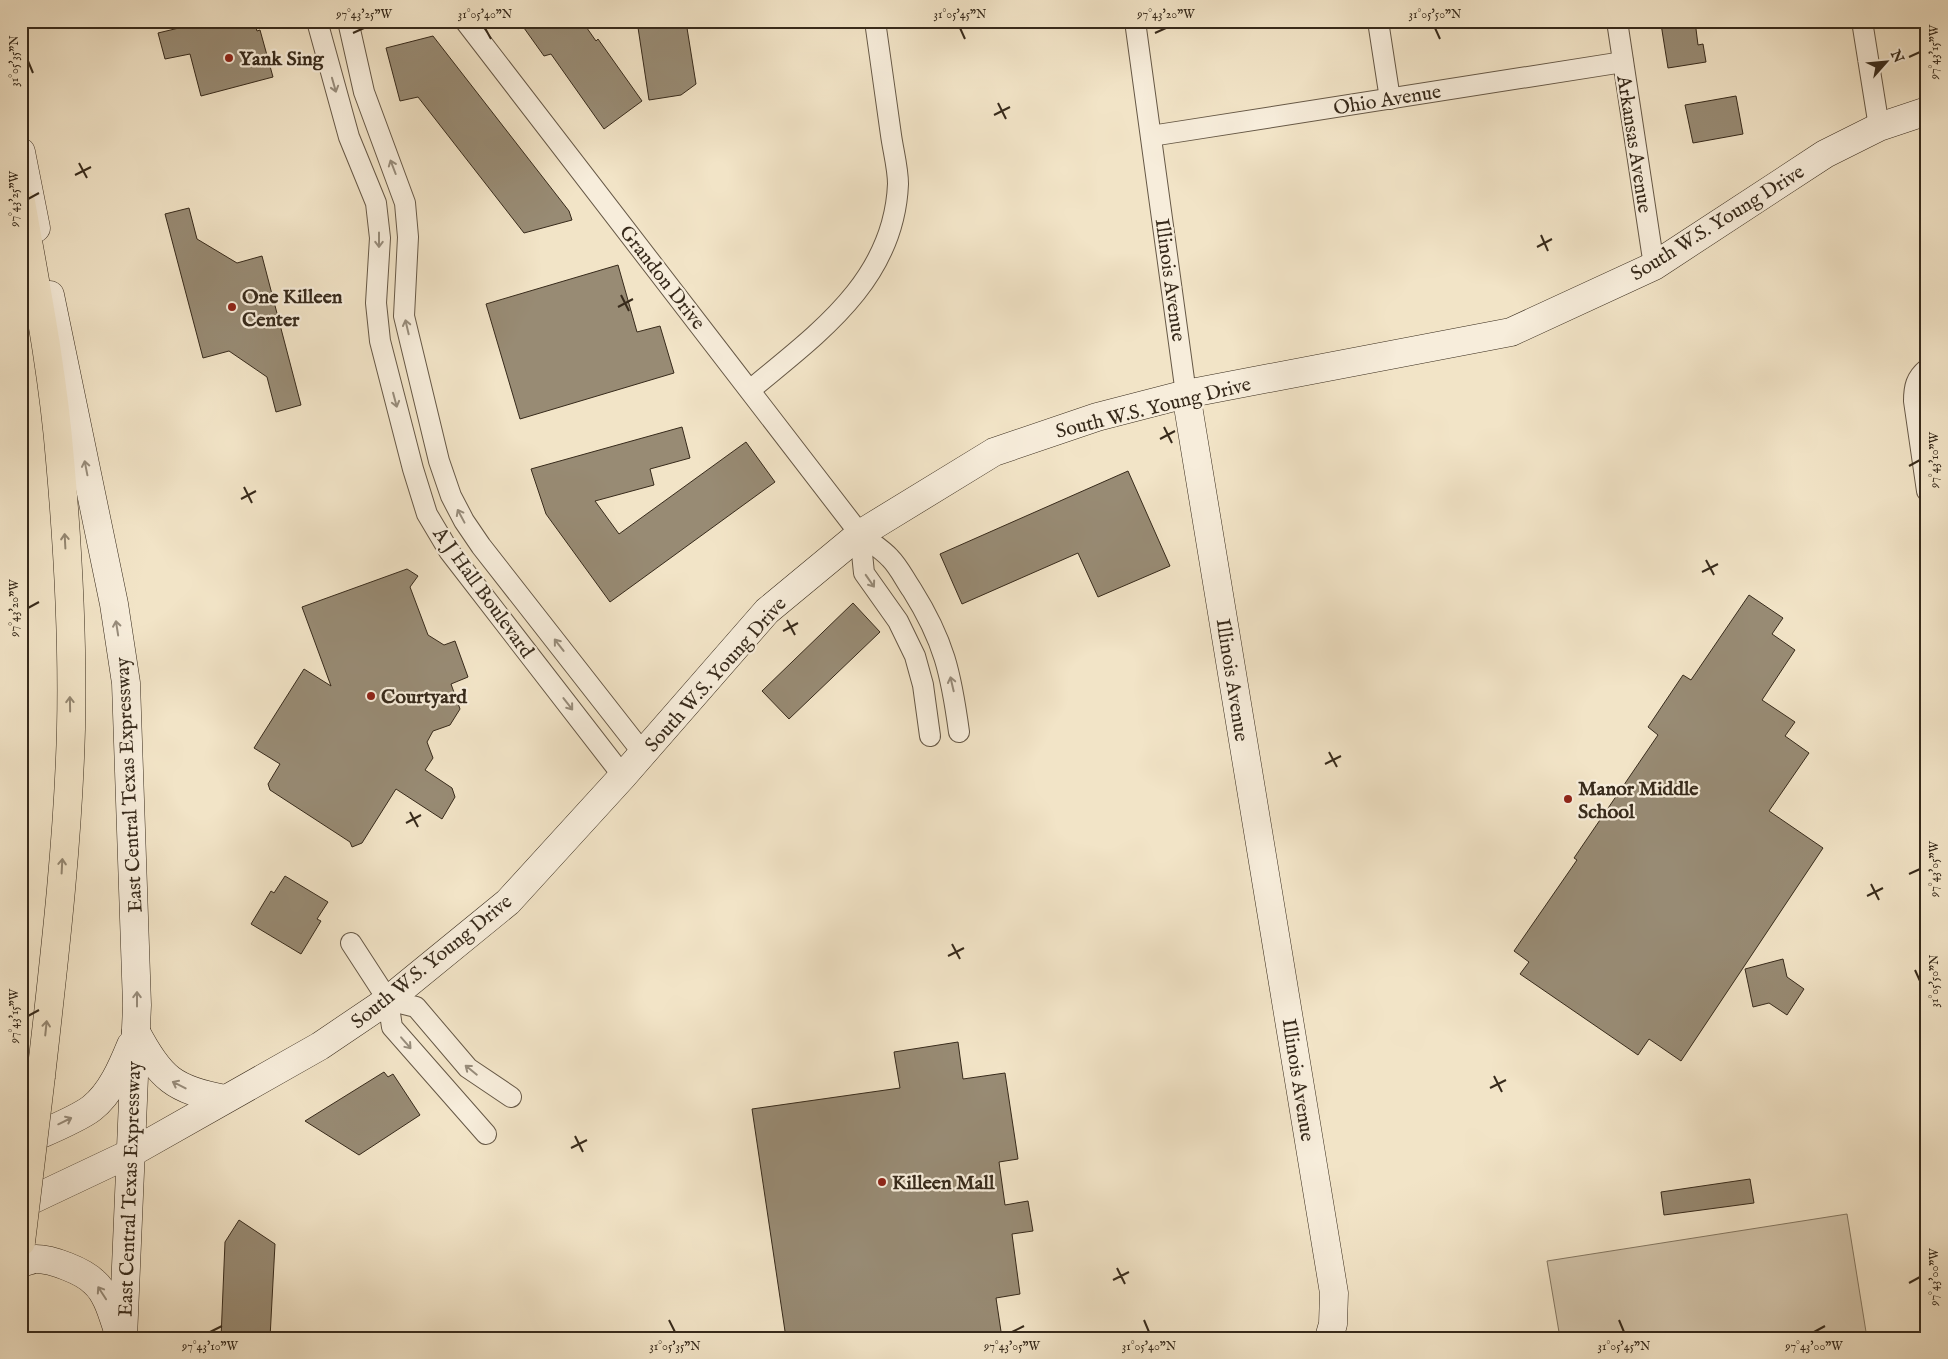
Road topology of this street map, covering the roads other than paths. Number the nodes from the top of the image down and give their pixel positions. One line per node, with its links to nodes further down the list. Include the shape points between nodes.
1 (465, 21): 22 (street, Grandon Drive)
2 (875, 21): 22 (street, via 898,182 894,214 874,268 856,295)
3 (1135, 21): 13 (street, Illinois Avenue)
4 (1378, 21): 10 (street)
5 (1617, 21): 9 (street, Arkansas Avenue)
6 (1862, 21): 12 (street)
7 (349, 27): 8 (street, A J Hall Boulevard); 14 (street, A J Hall Boulevard, via 364,92)
8 (319, 31): 15 (street, A J Hall Boulevard, one-way to 15)
9 (1623, 62): 10 (street, Ohio Avenue); 18 (street, Arkansas Avenue)
10 (1390, 99): 13 (street, Ohio Avenue)
11 (1927, 111): 12 (main road, South W.S. Young Drive)
12 (1879, 127): 18 (main road, South W.S. Young Drive, via 1825,154)
13 (1151, 136): 23 (street, Illinois Avenue)
14 (380, 140): 15 (street); 19 (street, A J Hall Boulevard, one-way to 14, via 404,316 408,237 405,204)
15 (355, 150): 20 (street, A J Hall Boulevard, one-way to 20, via 376,203 380,238 376,303 380,341)
16 (21, 152): 36 (main road, East Central Texas Expressway, one-way to 16, via 136,934 126,684 114,604)
17 (21, 202): 43 (highway, one-way to 17, bridge, via 61,896 71,728 69,603 60,458 46,345)
18 (1654, 266): 23 (main road, South W.S. Young Drive, via 1511,332)
19 (414, 359): 20 (street); 24 (street, A J Hall Boulevard)
20 (388, 372): 25 (street, A J Hall Boulevard, one-way to 25)
21 (1923, 372): 26 (street, via 1914,387 1914,401)
22 (750, 390): 27 (street, Grandon Drive)
23 (1186, 394): 27 (main road, South W.S. Young Drive, via 1098,417 999,449); 46 (main road, Illinois Avenue, via 1334,1293)
24 (439, 462): 25 (street); 28 (street, A J Hall Boulevard, one-way to 24, via 464,521)
25 (413, 469): 29 (street, A J Hall Boulevard, via 427,514 448,551)
26 (1927, 491)
27 (860, 534): 30 (street, Grandon Drive, one-way to 27, via 954,692 943,650 930,619 890,558); 31 (street, one-way to 31, via 864,573 898,621 915,656 923,685); 32 (main road, South W.S. Young Drive, via 766,610)
28 (575, 665): 29 (street); 32 (street, A J Hall Boulevard)
29 (552, 684): 33 (street, A J Hall Boulevard, one-way to 33)
30 (959, 732)
31 (930, 736)
32 (643, 753): 33 (main road, South W.S. Young Drive)
33 (623, 776): 35 (main road, South W.S. Young Drive, via 508,902)
34 (351, 943): 35 (street)
35 (388, 1000): 37 (street, one-way to 35, via 468,1068 416,1007); 38 (main road, South W.S. Young Drive, via 320,1046); 39 (street, one-way to 39, via 392,1027)
36 (136, 1032): 38 (main road, one-way to 36, via 197,1094 168,1079 150,1060); 40 (main road, one-way to 36, via 91,1108 106,1093); 41 (main road, East Central Texas Expressway)
37 (511, 1097)
38 (225, 1100): 41 (main road, South W.S. Young Drive)
39 (486, 1134)
40 (21, 1143)
41 (131, 1153): 42 (main road, South W.S. Young Drive); 45 (main road, East Central Texas Expressway)
42 (21, 1205)
43 (21, 1242)
44 (21, 1263): 45 (main road, one-way to 44, via 109,1304 95,1282 73,1269 49,1262 37,1259)
45 (122, 1338)
46 (1329, 1338)

